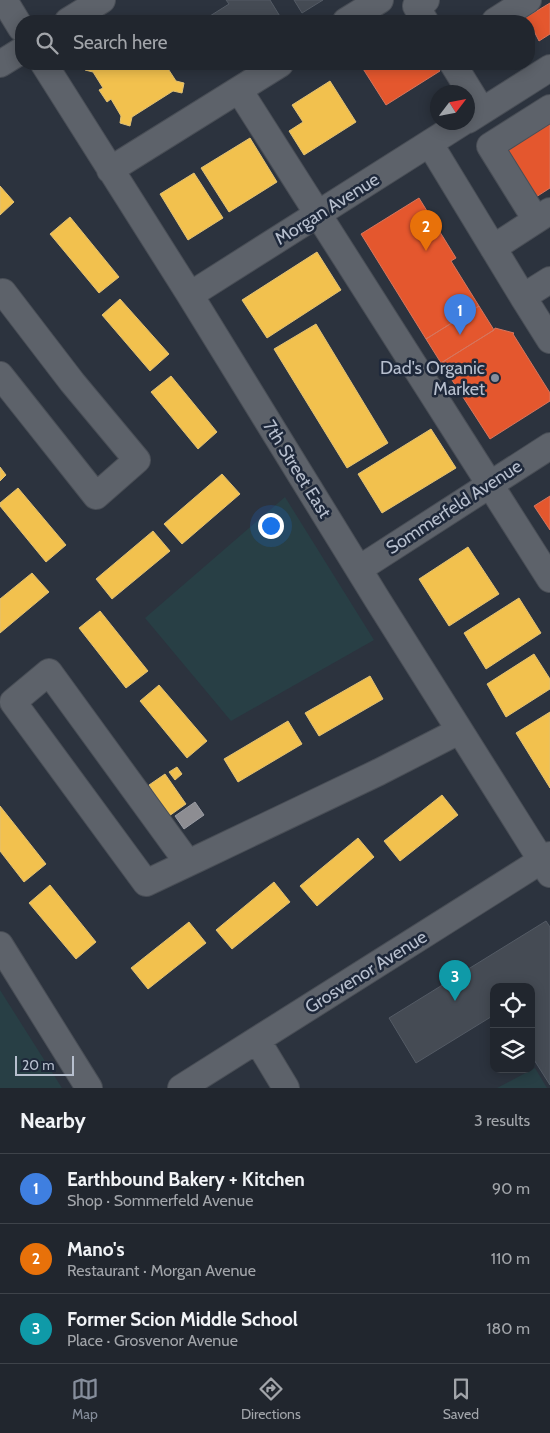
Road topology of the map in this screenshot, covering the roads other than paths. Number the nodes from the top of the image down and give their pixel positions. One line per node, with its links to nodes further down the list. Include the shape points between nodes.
1 (4, 0): 10 (street)
2 (102, 0): 6 (street)
3 (380, 0): 7 (street)
4 (426, 0): 8 (street, via 416,6)
5 (528, 0): 9 (street)
6 (78, 15)
7 (356, 15)
8 (421, 15)
9 (505, 15)
10 (15, 18)
11 (15, 55): 12 (street)
12 (0, 64)
13 (48, 70): 24 (street, 7th Street East)
14 (271, 70): 18 (street)
15 (455, 70): 17 (street)
16 (543, 72): 19 (street); 21 (street, Morgan Avenue)
17 (460, 85)
18 (239, 90): 24 (street); 25 (street)
19 (550, 100)
20 (550, 108): 26 (street, via 490,146)
21 (475, 115)
22 (452, 130): 23 (street, Morgan Avenue)
23 (430, 144): 25 (street, Morgan Avenue); 27 (street)
24 (110, 170): 30 (street, 7th Street East)
25 (319, 214): 30 (street, Morgan Avenue); 35 (street)
26 (543, 215): 27 (street)
27 (493, 248): 31 (street)
28 (550, 280): 31 (street)
29 (0, 294): 33 (street, via 3,292 137,460 96,496)
30 (190, 295): 36 (street, 7th Street East)
31 (523, 297): 32 (street)
32 (550, 340)
33 (0, 375)
34 (550, 446): 35 (street, Sommerfeld Avenue)
35 (490, 484): 36 (street, Sommerfeld Avenue); 37 (street)
36 (359, 569): 38 (street, 7th Street East)
37 (550, 579)
38 (459, 731): 39 (street); 40 (street, 7th Street East)
39 (188, 863): 39 (street, via 146,883 13,702 49,672)
40 (547, 863): 42 (street, Grosvenor Avenue)
41 (0, 945): 43 (street)
42 (257, 1040): 44 (street, Grosvenor Avenue); 45 (street)
43 (90, 1088)
44 (181, 1088)
45 (286, 1088)

